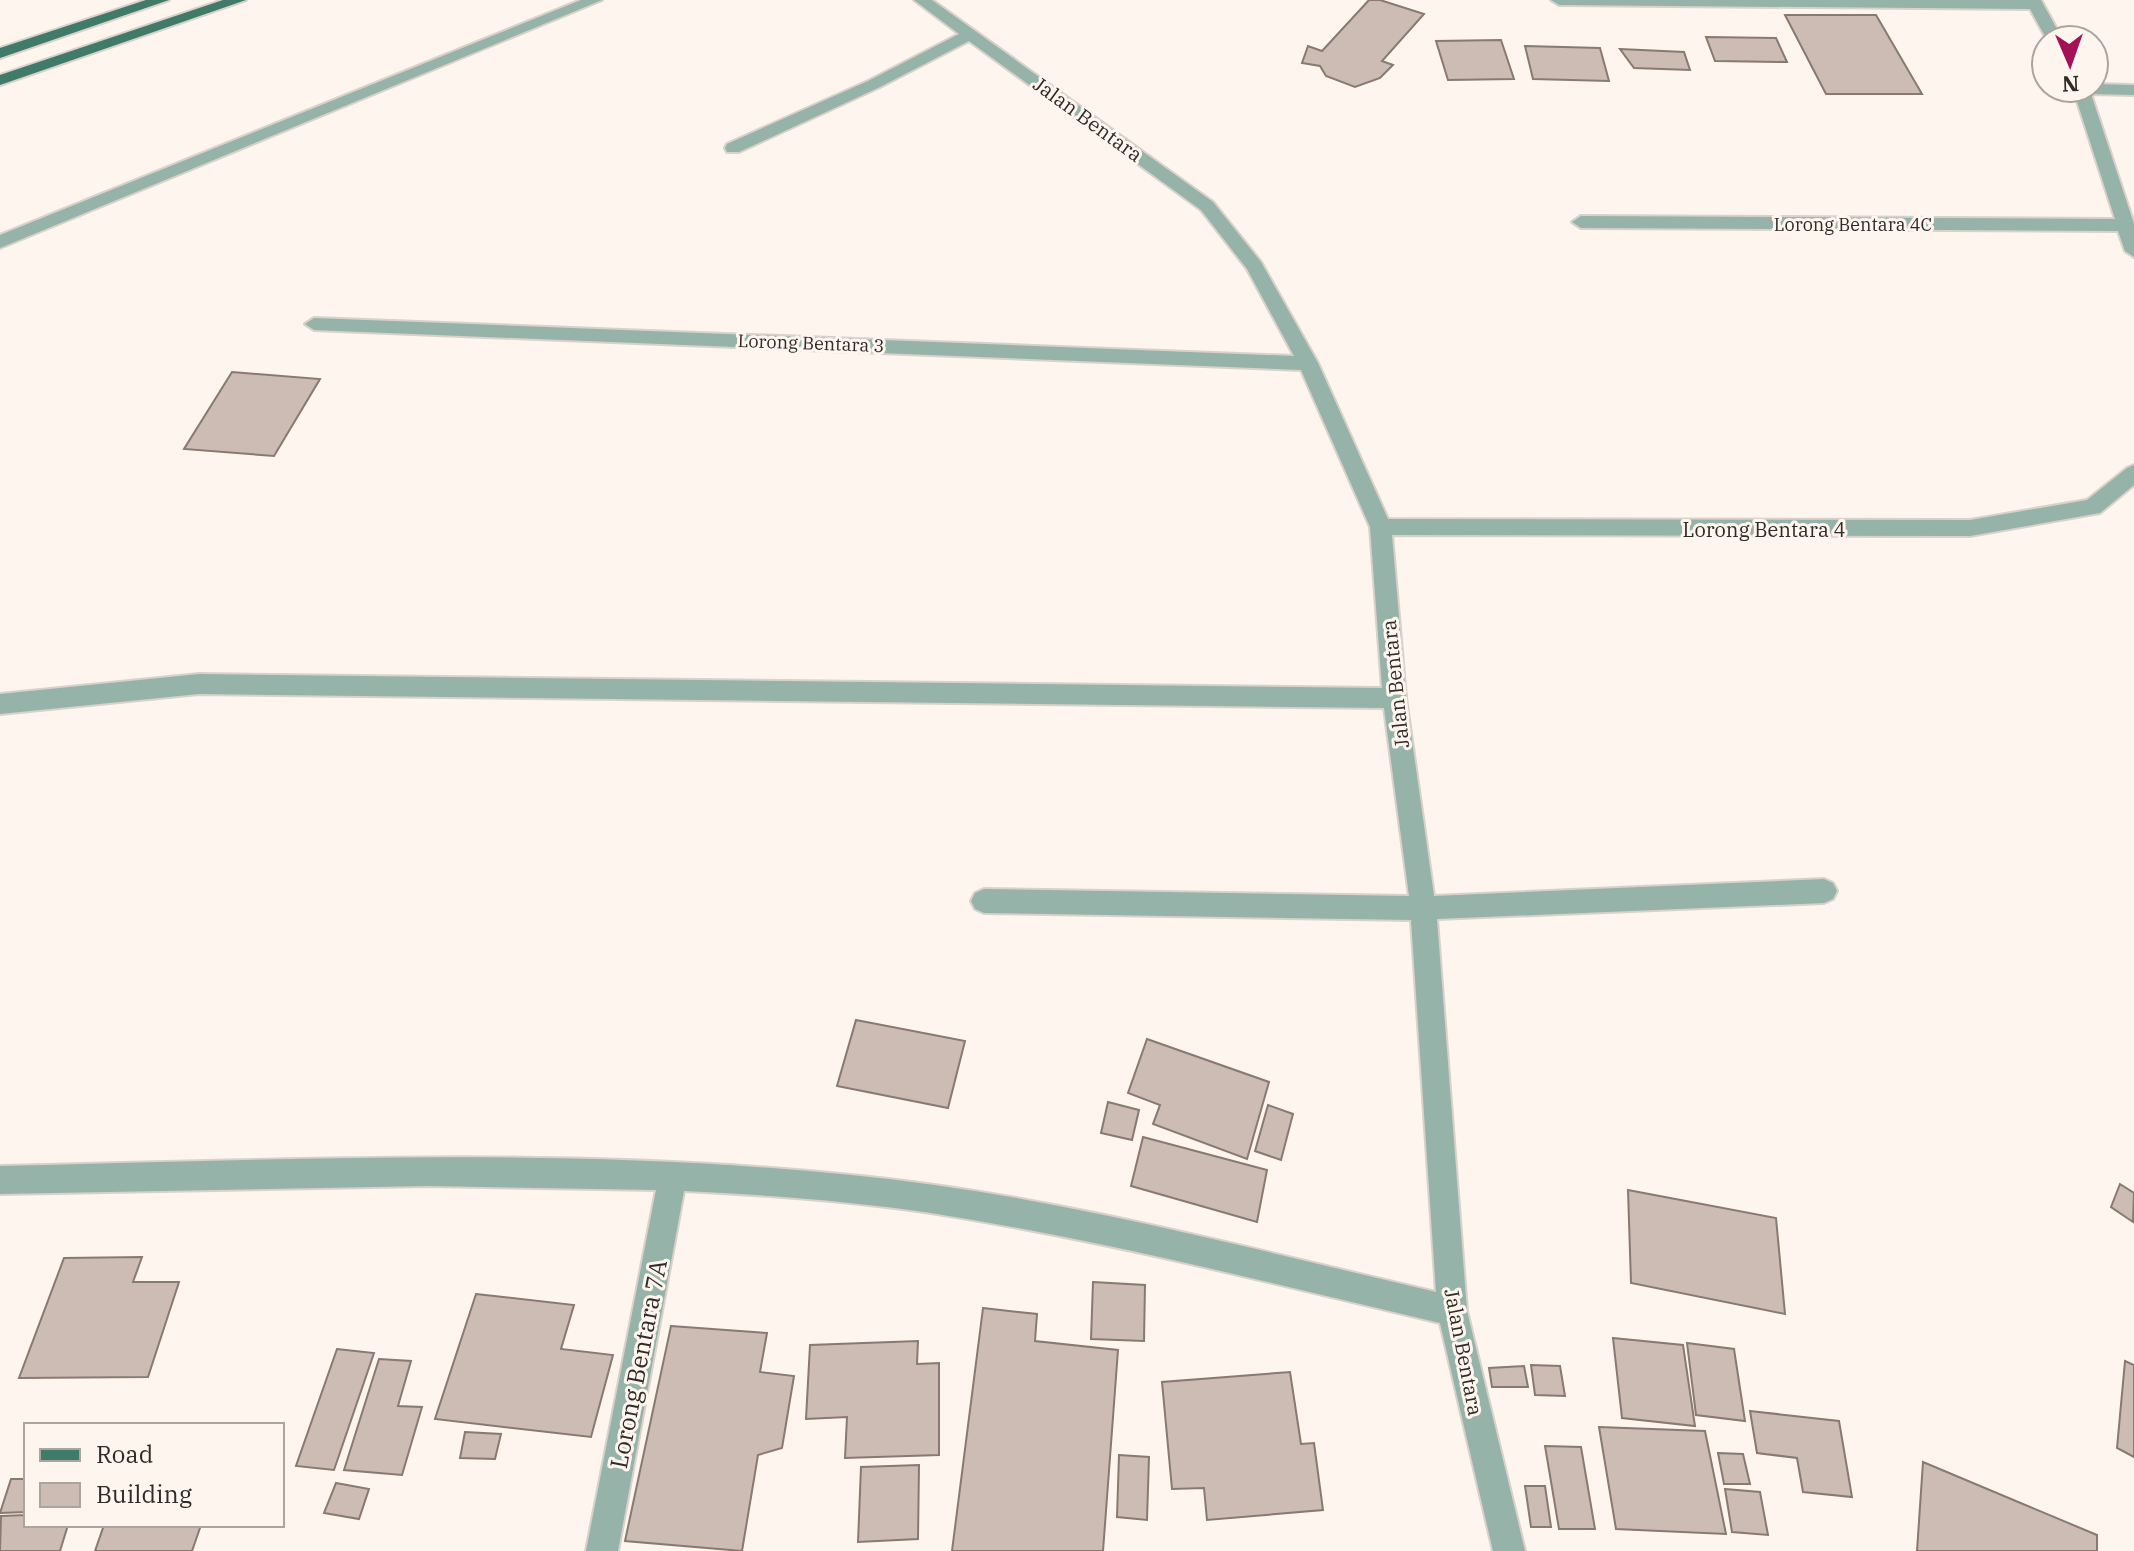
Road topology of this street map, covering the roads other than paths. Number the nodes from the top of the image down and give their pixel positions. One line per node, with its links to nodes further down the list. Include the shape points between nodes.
1 (161, 0): 9 (main road)
2 (238, 0): 10 (main road)
3 (594, 0): 17 (street)
4 (922, 0): 8 (street, Jalan Bentara)
5 (1559, 0): 6 (street)
6 (2034, 2): 7 (street)
7 (2046, 24)
8 (970, 34): 14 (street); 20 (street, Jalan Bentara, via 1207,206 1255,266)
9 (0, 53)
10 (0, 80)
11 (2110, 90): 12 (street)
12 (2134, 90)
13 (2086, 104): 16 (street)
14 (733, 148)
15 (1581, 222): 16 (street, Lorong Bentara 4C)
16 (2125, 225): 18 (street)
17 (0, 242)
18 (2134, 251)
19 (314, 324): 20 (street, Lorong Bentara 3)
20 (1308, 363): 22 (street, Jalan Bentara)
21 (2134, 473): 22 (street, Lorong Bentara 4, via 2093,507 1970,528)
22 (1381, 527): 23 (street, Jalan Bentara)
23 (1394, 698): 24 (street, via 199,684); 27 (street, Jalan Bentara)
24 (0, 704)
25 (1824, 891): 27 (street)
26 (984, 901): 27 (street)
27 (1423, 908): 30 (street, Jalan Bentara)
28 (673, 1176): 29 (street, via 470,1172); 30 (street, via 854,1189 1051,1219); 31 (street, Lorong Bentara 7A)
29 (0, 1180)
30 (1452, 1311): 32 (street, Jalan Bentara)
31 (602, 1551)
32 (1509, 1551)

